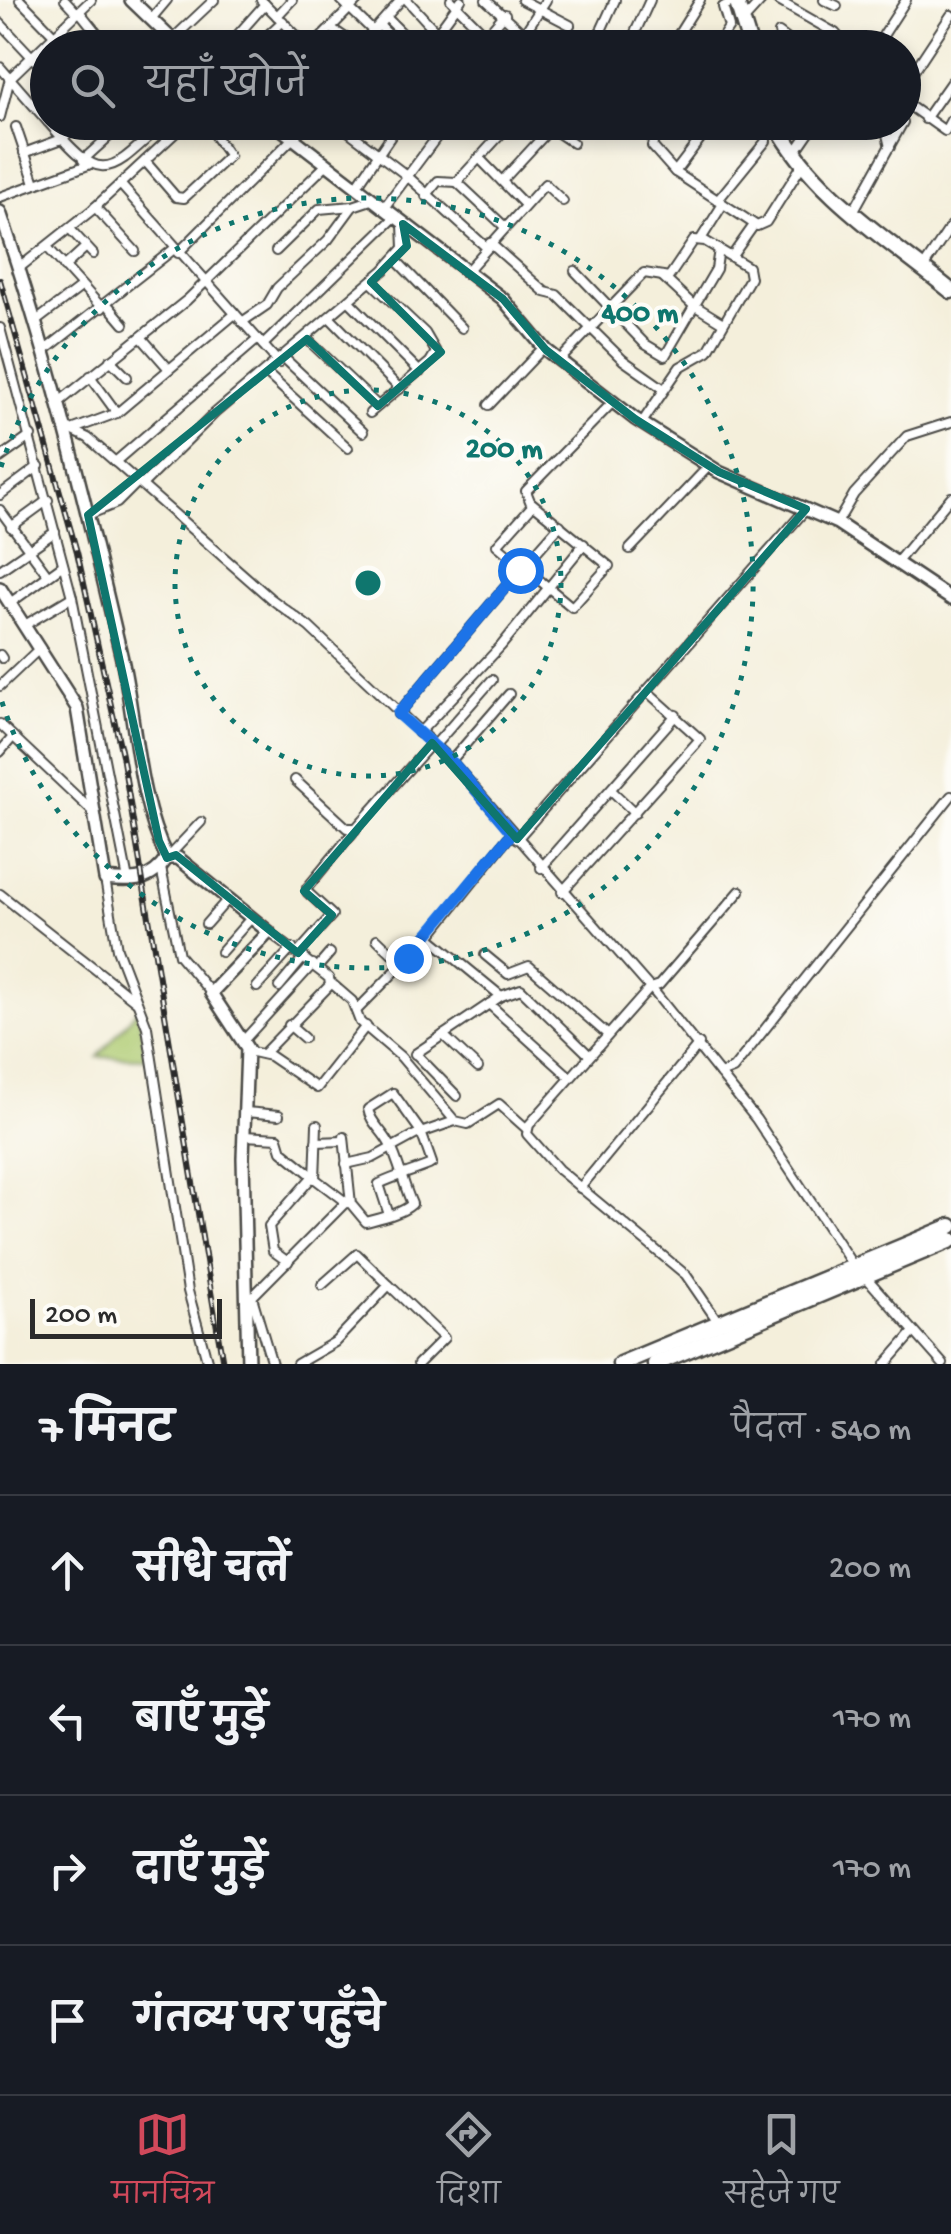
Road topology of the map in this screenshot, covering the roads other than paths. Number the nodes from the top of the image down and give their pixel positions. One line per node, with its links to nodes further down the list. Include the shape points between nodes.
1 (20, 0): 39 (street)
2 (65, 0): 26 (street)
3 (91, 0): 26 (street)
4 (131, 0): 32 (street)
5 (167, 0): 32 (street)
6 (214, 0): 43 (street)
7 (292, 0): 31 (street)
8 (341, 0): 25 (street)
9 (358, 0): 25 (street)
10 (404, 0): 30 (street); 50 (street)
11 (486, 0): 28 (street)
12 (546, 0): 27 (street)
13 (614, 0): 56 (street)
14 (700, 0): 58 (street)
15 (762, 0): 34 (street)
16 (777, 0): 61 (street)
17 (824, 0): 24 (street)
18 (906, 0): 62 (street)
19 (526, 1): 27 (street); 33 (street)
20 (647, 1): 57 (street)
21 (263, 2): 31 (street); 44 (street)
22 (456, 2): 51 (street); 52 (street)
23 (731, 2): 34 (highway); 59 (street)
24 (836, 6)
25 (350, 9): 37 (street); 38 (street)
26 (78, 12): 40 (street); 41 (street)
27 (542, 12): 36 (street); 55 (street)
28 (506, 14): 33 (street); 53 (street)
29 (951, 15): 65 (street)
30 (386, 17): 38 (street); 49 (street)
31 (280, 18): 45 (street); 46 (street)
32 (151, 19): 42 (street)
33 (515, 22): 54 (street)
34 (742, 22): 60 (highway)
35 (0, 23): 63 (street)
36 (570, 25)
37 (331, 28): 47 (street)
38 (376, 28): 48 (street)
39 (51, 30)
40 (59, 30)
41 (94, 30)
42 (160, 30)
43 (186, 30)
44 (240, 30)
45 (271, 30)
46 (292, 30)
47 (334, 30)
48 (380, 30)
49 (399, 30)
50 (436, 30)
51 (439, 30)
52 (478, 30)
53 (491, 30)
54 (521, 30)
55 (527, 30)
56 (601, 30)
57 (635, 30)
58 (681, 30)
59 (726, 30)
60 (745, 30)
61 (830, 30)
62 (887, 30)
63 (30, 53)
64 (30, 56): 66 (street)
65 (921, 60)
66 (3, 73): 69 (street); 71 (street)
67 (951, 82): 68 (street)
68 (948, 94): 72 (street)
69 (30, 102)
70 (921, 115): 72 (street)
71 (0, 117)
72 (926, 119): 73 (street, via 945,132)
73 (951, 120)
74 (16, 127): 97 (street)
75 (59, 140): 97 (street)
76 (63, 140): 102 (street)
77 (107, 140): 102 (street)
78 (144, 140): 102 (street, via 116,165)
79 (168, 140): 101 (street)
80 (217, 140): 101 (street, via 228,156 184,198)
81 (358, 140): 98 (street)
82 (386, 140): 98 (street)
83 (434, 140): 105 (street)
84 (496, 140): 99 (street)
85 (534, 140): 106 (street)
86 (568, 140): 95 (street)
87 (654, 140): 104 (street)
88 (699, 140): 104 (street)
89 (766, 140): 115 (street)
90 (786, 140): 100 (highway)
91 (807, 140): 100 (street)
92 (888, 140): 96 (street)
93 (894, 140): 96 (street)
94 (294, 142): 103 (street); 132 (street)
95 (573, 143)
96 (890, 148): 121 (street)
97 (24, 153): 108 (street)
98 (378, 156): 105 (street); 110 (street)
99 (480, 159): 106 (street); 107 (street)
100 (798, 159): 121 (highway); 123 (street, via 766,222)
101 (146, 161): 109 (street)
102 (85, 162): 108 (street)
103 (326, 165): 110 (street); 142 (street)
104 (675, 172): 115 (street)
105 (406, 175): 111 (street); 119 (street)
106 (502, 181): 116 (street)
107 (458, 182): 111 (street, via 438,180); 124 (street)
108 (35, 183): 112 (street)
109 (120, 184): 118 (street); 132 (street)
110 (356, 187): 113 (street)
111 (426, 196): 128 (street)
112 (0, 197)
113 (372, 200): 117 (street); 119 (street)
114 (563, 200): 116 (street, via 546,184)
115 (721, 202): 123 (street); 127 (street)
116 (526, 205): 124 (street)
117 (353, 206): 133 (street, via 320,208); 153 (street, via 267,305)
118 (95, 207): 126 (street); 131 (street)
119 (383, 209): 122 (street)
120 (0, 212): 136 (street)
121 (853, 212): 138 (highway)
122 (398, 221): 135 (street, via 405,243); 139 (street); 161 (street)
123 (754, 225): 134 (street)
124 (505, 226): 128 (street)
125 (951, 226): 138 (street)
126 (70, 229): 129 (street); 137 (street, via 90,250)
127 (701, 240): 130 (street); 141 (street, via 691,242 669,276)
128 (488, 245): 139 (street); 158 (street, via 545,292 558,295)
129 (48, 248): 136 (street); 137 (street)
130 (720, 249): 134 (street); 148 (street)
131 (135, 251)
132 (176, 251): 142 (street); 147 (street)
133 (276, 251)
134 (732, 256): 155 (street, via 752,272)
135 (395, 258): 143 (street); 157 (street)
136 (19, 268): 152 (street)
137 (64, 268): 144 (street)
138 (923, 268): 145 (highway)
139 (467, 271): 162 (street, via 513,309)
140 (575, 271): 149 (street)
141 (662, 276): 148 (street); 149 (street, via 644,273)
142 (207, 280): 150 (street); 159 (street)
143 (372, 282): 146 (street); 169 (street, via 433,343 435,355)
144 (80, 287): 147 (street); 152 (street)
145 (951, 291)
146 (349, 301): 151 (street); 169 (street)
147 (104, 306): 154 (street); 163 (street)
148 (695, 306): 149 (street, via 662,356); 155 (street)
149 (610, 308): 158 (street)
150 (235, 314): 153 (street); 168 (street)
151 (330, 318): 160 (street); 174 (street)
152 (34, 322): 163 (street)
153 (242, 322): 161 (street)
154 (124, 324)
155 (724, 324): 175 (street, via 706,354 685,362)
156 (0, 328): 167 (street)
157 (462, 328)
158 (590, 329): 166 (street); 175 (street)
159 (141, 337): 164 (street); 168 (street)
160 (306, 339): 165 (street); 174 (street, via 374,410)
161 (260, 342): 165 (street); 187 (street)
162 (544, 347): 166 (street); 178 (street)
163 (44, 351): 176 (street)
164 (110, 360): 172 (street); 173 (street)
165 (282, 360): 171 (street); 183 (street)
166 (559, 361): 177 (street)
167 (12, 368): 170 (street); 184 (street)
168 (169, 369): 179 (street)
169 (420, 372): 174 (street)
170 (0, 373)
171 (266, 374): 185 (street); 190 (street)
172 (90, 376): 176 (street); 179 (street)
173 (127, 377)
174 (400, 389)
175 (664, 389): 181 (street)
176 (58, 402): 182 (street)
177 (612, 403): 181 (street); 194 (street, via 528,488)
178 (489, 404)
179 (117, 414): 182 (street)
180 (951, 422): 198 (street, via 907,436)
181 (641, 424): 189 (street)
182 (70, 428): 187 (street); 197 (street)
183 (363, 432)
184 (32, 436): 186 (street); 188 (street)
185 (348, 448)
186 (0, 458)
187 (115, 462): 190 (street)
188 (40, 466): 191 (street); 193 (street)
189 (708, 466): 195 (street); 203 (street)
190 (140, 483): 197 (street, via 111,507); 220 (street, via 309,626)
191 (0, 495)
192 (951, 497): 205 (street)
193 (48, 500): 200 (street); 201 (street)
194 (532, 503): 199 (street); 207 (street, via 498,545)
195 (806, 508): 198 (street); 218 (street)
196 (0, 510): 200 (street)
197 (88, 515): 236 (street)
198 (837, 523): 205 (street)
199 (560, 524): 202 (street); 207 (street)
200 (12, 527): 204 (street)
201 (55, 532): 204 (street); 206 (street)
202 (584, 544): 210 (street); 210 (street, via 608,569 575,606)
203 (630, 549)
204 (28, 550): 208 (street); 209 (street)
205 (897, 562): 213 (street)
206 (63, 565): 209 (street); 212 (street)
207 (522, 566): 210 (street); 220 (street)
208 (0, 570)
209 (47, 574): 211 (street)
210 (550, 588): 223 (street)
211 (4, 596): 214 (street)
212 (72, 596): 214 (street); 239 (street)
213 (951, 599)
214 (25, 625): 215 (street)
215 (40, 648): 217 (street); 231 (street, via 77,708)
216 (492, 680): 225 (street)
217 (0, 686)
218 (648, 692): 221 (street); 235 (street)
219 (510, 694): 227 (street)
220 (398, 714): 223 (street)
221 (676, 715): 229 (street); 232 (street, via 700,739)
222 (0, 724): 224 (street)
223 (419, 733): 225 (street)
224 (12, 737): 226 (street); 231 (street)
225 (433, 745): 227 (street); 234 (street)
226 (0, 752)
227 (450, 761): 235 (street)
228 (295, 780): 234 (street, via 347,828)
229 (611, 790): 232 (street); 237 (street)
230 (951, 796): 276 (street, via 733,1069)
231 (93, 812): 238 (street)
232 (635, 813): 241 (street)
233 (202, 822): 236 (street)
234 (356, 828): 250 (street, via 308,888 332,916)
235 (514, 836): 237 (street); 247 (street)
236 (164, 863): 239 (street, via 150,876); 243 (street, via 182,860); 259 (street, via 179,955)
237 (541, 868): 241 (street)
238 (105, 879): 239 (street); 262 (street, via 117,950)
239 (128, 880)
240 (740, 891): 258 (street)
241 (562, 892): 258 (street)
242 (0, 894): 262 (street)
243 (228, 899): 244 (street); 245 (street)
244 (252, 917): 246 (street); 249 (street)
245 (206, 924)
246 (269, 932): 250 (street); 259 (street)
247 (428, 937): 253 (street); 260 (street)
248 (377, 940): 253 (street)
249 (221, 952)
250 (298, 953): 254 (street); 256 (street); 257 (street)
251 (330, 953): 254 (street)
252 (485, 955): 266 (street, via 508,974 529,966)
253 (402, 963): 263 (street)
254 (315, 966): 255 (street); 270 (street)
255 (330, 982): 263 (street); 264 (street)
256 (258, 987)
257 (279, 988)
258 (651, 989): 266 (street); 269 (street)
259 (211, 993): 270 (street)
260 (500, 996): 261 (street); 273 (street, via 521,989)
261 (489, 1004): 267 (street); 277 (street)
262 (140, 1005): 304 (street, via 188,1291)
263 (356, 1012): 265 (street)
264 (289, 1024): 268 (street); 271 (street)
265 (366, 1026): 271 (street, via 316,1088); 274 (street)
266 (607, 1034): 273 (street)
267 (443, 1035): 272 (street); 275 (street)
268 (304, 1038)
269 (699, 1044): 276 (street); 291 (street)
270 (246, 1046): 271 (street); 279 (street)
271 (264, 1054)
272 (415, 1054): 274 (street); 278 (street)
273 (588, 1054): 277 (street)
274 (404, 1060): 281 (street)
275 (478, 1068)
276 (720, 1074): 297 (street)
277 (570, 1077): 283 (street)
278 (458, 1096)
279 (246, 1112): 280 (street); 285 (street)
280 (279, 1115)
281 (455, 1121): 283 (street, via 468,1124 499,1104); 284 (street)
282 (317, 1126): 286 (street)
283 (527, 1129): 291 (street)
284 (421, 1132): 287 (street); 287 (street, via 389,1093 367,1112); 289 (street, via 432,1163)
285 (244, 1136): 290 (street, via 278,1138 282,1150); 300 (street)
286 (316, 1142): 288 (street, via 344,1139); 290 (street)
287 (391, 1148): 288 (street); 289 (street)
288 (346, 1164): 292 (street)
289 (400, 1175): 293 (street, via 379,1184); 293 (street, via 412,1205)
290 (314, 1178): 292 (street); 296 (street, via 269,1226 273,1251)
291 (580, 1188): 301 (street, via 686,1275)
292 (349, 1203): 293 (street, via 364,1222); 296 (street)
293 (389, 1215)
294 (951, 1226): 297 (highway)
295 (951, 1240): 297 (highway)
296 (288, 1262): 300 (street)
297 (859, 1271): 301 (highway); 302 (street); 310 (highway)
298 (322, 1284): 299 (street, via 358,1254)
299 (389, 1285): 303 (street); 308 (street, via 444,1338)
300 (250, 1300): 305 (street); 306 (street)
301 (719, 1323): 309 (highway)
302 (914, 1333): 311 (street); 312 (street)
303 (315, 1360): 307 (street)
304 (208, 1364)
305 (248, 1364)
306 (272, 1364)
307 (296, 1364)
308 (418, 1364)
309 (620, 1364)
310 (654, 1364)
311 (886, 1364)
312 (942, 1364)

